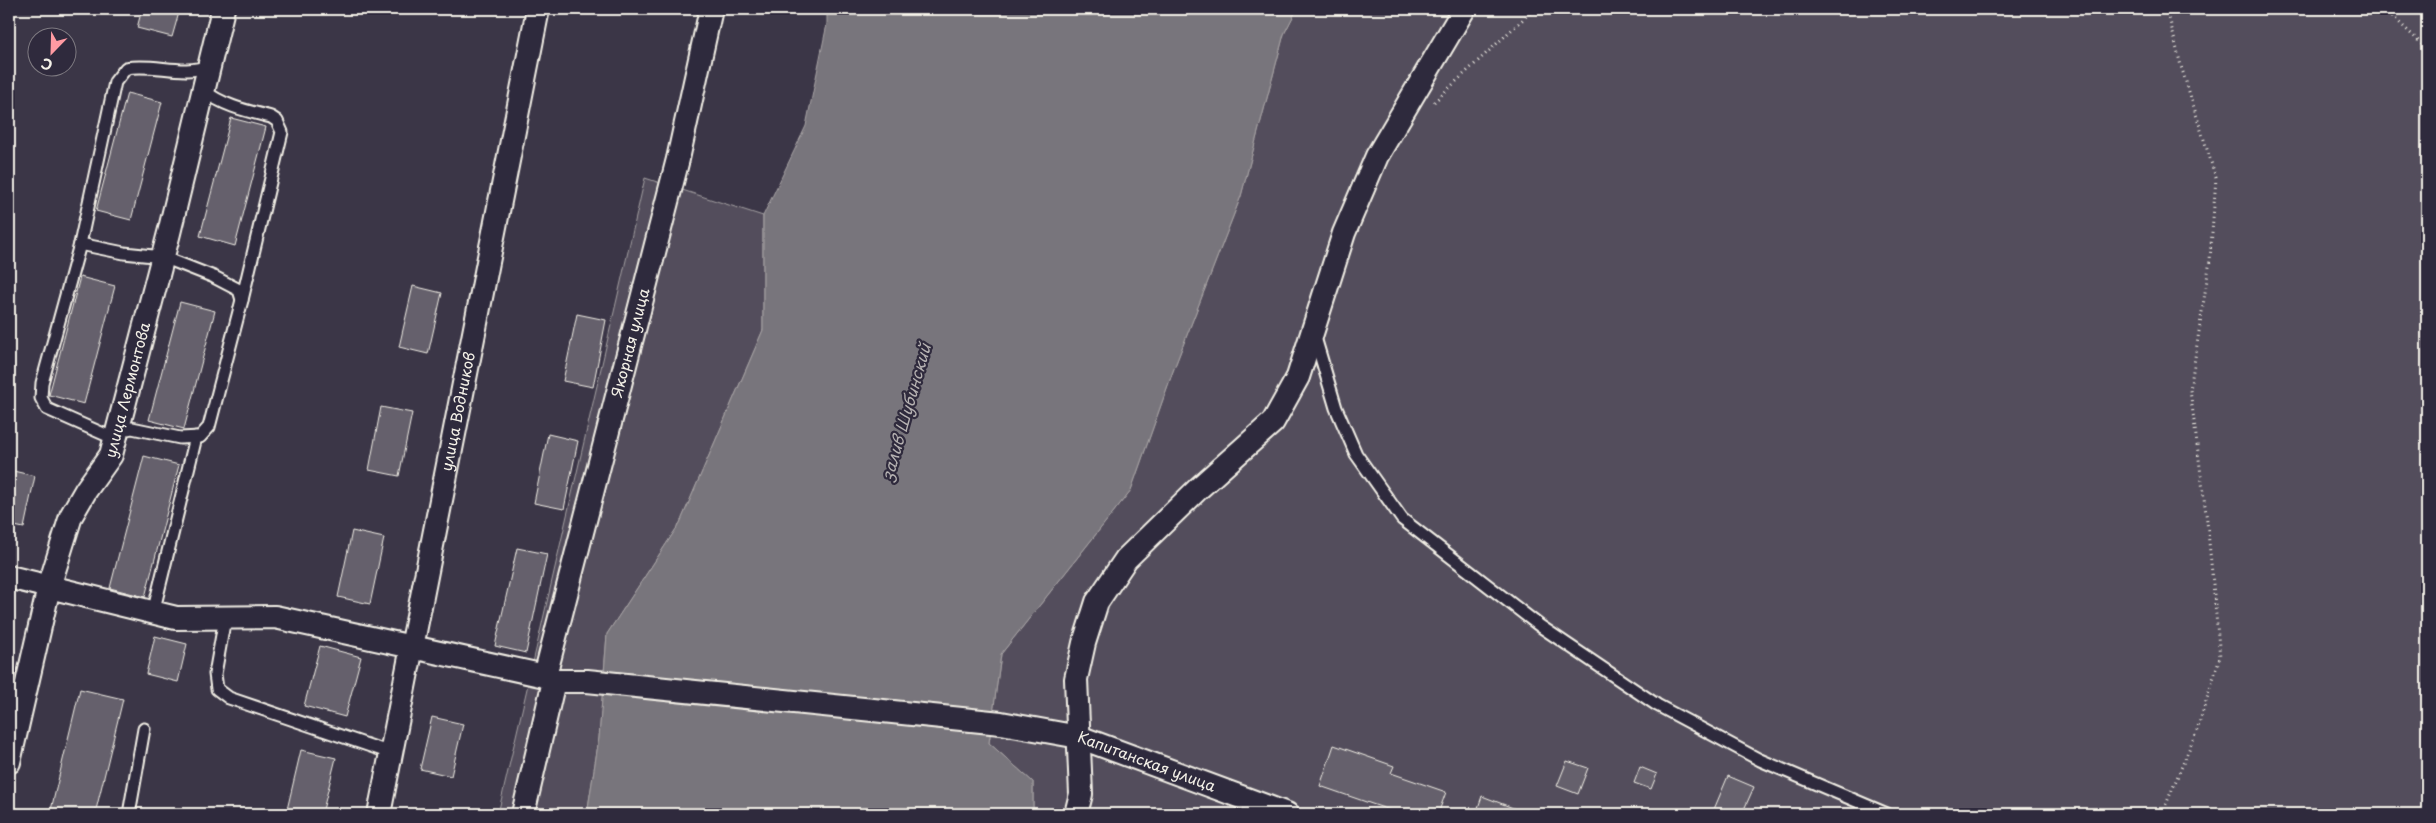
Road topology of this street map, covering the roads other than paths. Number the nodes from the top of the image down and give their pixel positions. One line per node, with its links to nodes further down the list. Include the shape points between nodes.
1 (223, 9): 5 (street, улица Лермонтова)
2 (538, 9): 17 (street, улица Водников)
3 (711, 9): 18 (street, Якорная улица, via 678,159)
4 (1464, 9): 10 (street, via 1377,156 1344,233)
5 (209, 66): 6 (street, улица Лермонтова); 7 (lane, via 196,71 142,66 126,68 115,82)
6 (203, 90): 8 (street, улица Лермонтова); 9 (lane, via 230,106 272,117 282,132)
7 (80, 244): 8 (lane); 11 (lane, via 42,383 41,398 47,408)
8 (163, 257): 9 (lane, via 238,290); 11 (street, улица Лермонтова)
9 (242, 300): 12 (lane, via 209,428)
10 (1314, 333): 20 (street, via 1298,377 1273,422 1126,559 1097,602 1076,679); 28 (lane, via 1336,408 1356,454 1402,519 1540,626 1657,705 1760,760)
11 (116, 435): 12 (lane, via 132,428 180,438); 14 (street, улица Лермонтова, via 111,455 71,516)
12 (196, 437): 15 (lane)
13 (9, 576): 14 (street, Капитанская улица)
14 (49, 587): 15 (street, Капитанская улица); 22 (street, улица Лермонтова)
15 (153, 612): 16 (street, Капитанская улица, via 176,618)
16 (225, 618): 17 (street, Капитанская улица, via 275,617); 21 (lane, via 215,674 217,688 229,698)
17 (411, 648): 18 (street, Капитанская улица); 21 (street, улица Водников)
18 (550, 678): 20 (street, Капитанская улица, via 1001,723); 25 (street, Якорная улица)
19 (144, 729): 23 (lane)
20 (1078, 737): 26 (street, via 1081,794); 27 (street, Капитанская улица)
21 (391, 753): 24 (street, улица Водников)
22 (9, 762)
23 (129, 814)
24 (379, 814)
25 (523, 814)
26 (1076, 814)
27 (1287, 814)
28 (1887, 814)

